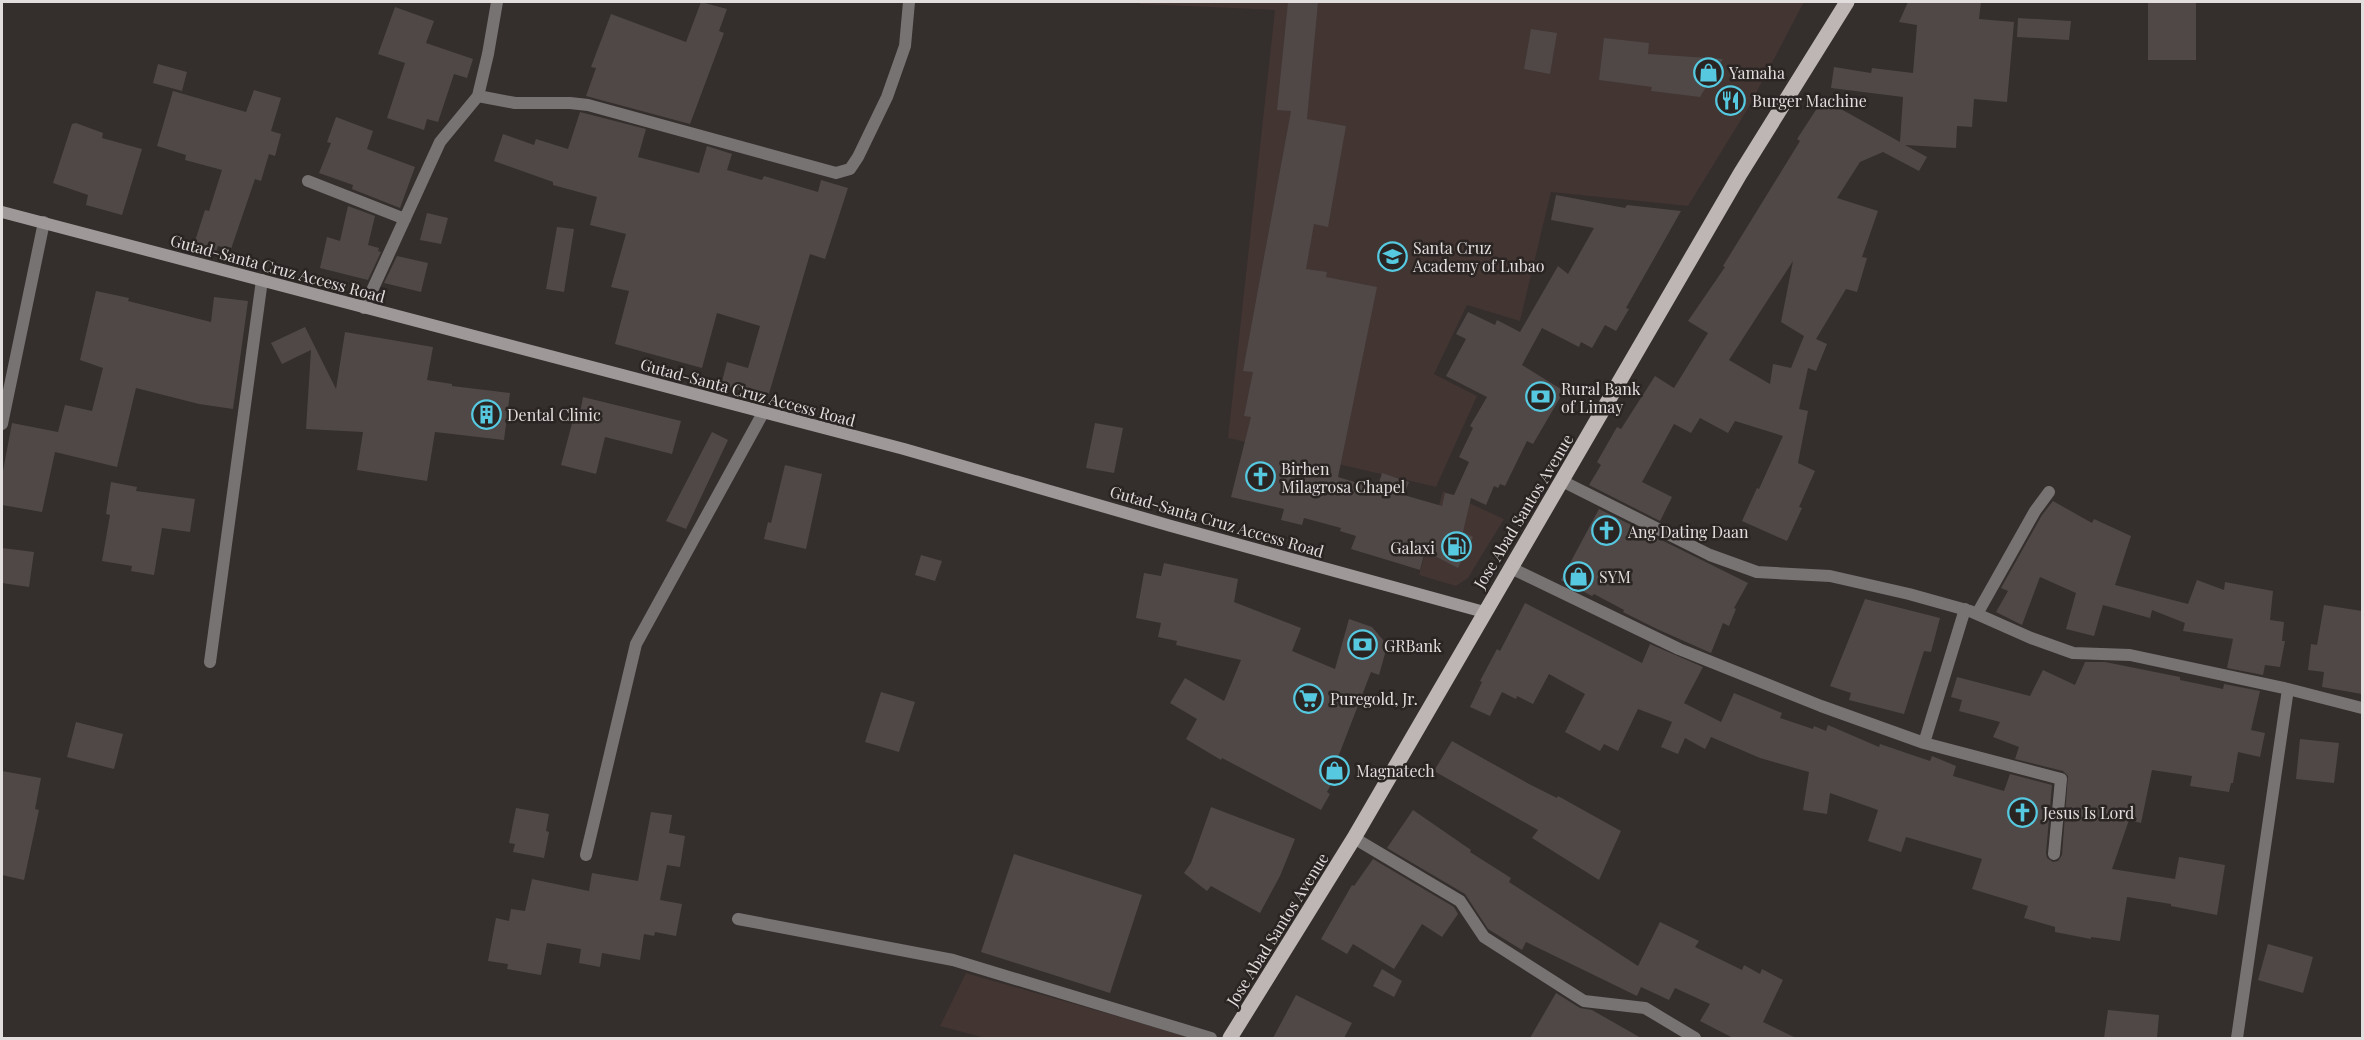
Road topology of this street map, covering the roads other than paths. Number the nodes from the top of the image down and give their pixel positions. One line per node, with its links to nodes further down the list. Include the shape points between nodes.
1 (497, 2): 4 (street)
2 (909, 2): 4 (street, via 905,46 886,97 858,157 850,169 836,173 588,105 515,103)
3 (1847, 2): 13 (main road, Jose Abad Santos Avenue, via 1740,174)
4 (478, 96): 7 (street, via 440,142)
5 (308, 181): 7 (street)
6 (2, 212): 8 (main road, Gutad-Santa Cruz Access Road)
7 (405, 219): 10 (street)
8 (44, 222): 9 (main road, Gutad-Santa Cruz Access Road); 12 (street)
9 (262, 280): 10 (main road, Gutad-Santa Cruz Access Road); 18 (street)
10 (364, 308): 11 (main road, Gutad-Santa Cruz Access Road)
11 (763, 413): 17 (main road, Gutad-Santa Cruz Access Road); 24 (street, via 636,644)
12 (2, 424)
13 (1562, 481): 15 (main road, Jose Abad Santos Avenue); 16 (street, via 1710,555 1757,572 1830,576)
14 (2049, 492): 16 (street)
15 (1511, 568): 17 (main road, Jose Abad Santos Avenue); 21 (street, via 1678,649)
16 (1971, 611): 19 (street, via 2073,653 2130,655); 21 (street)
17 (1484, 612): 22 (main road, Jose Abad Santos Avenue)
18 (210, 662)
19 (2288, 689): 20 (street); 29 (street)
20 (2362, 708)
21 (1924, 743): 23 (street, via 2061,779)
22 (1354, 838): 27 (main road, Jose Abad Santos Avenue); 28 (street, via 1460,901 1484,937 1584,1000 1645,1008)
23 (2054, 854)
24 (586, 855)
25 (738, 919): 26 (street, via 953,960)
26 (1211, 1038)
27 (1230, 1038)
28 (1695, 1038)
29 (2237, 1038)

